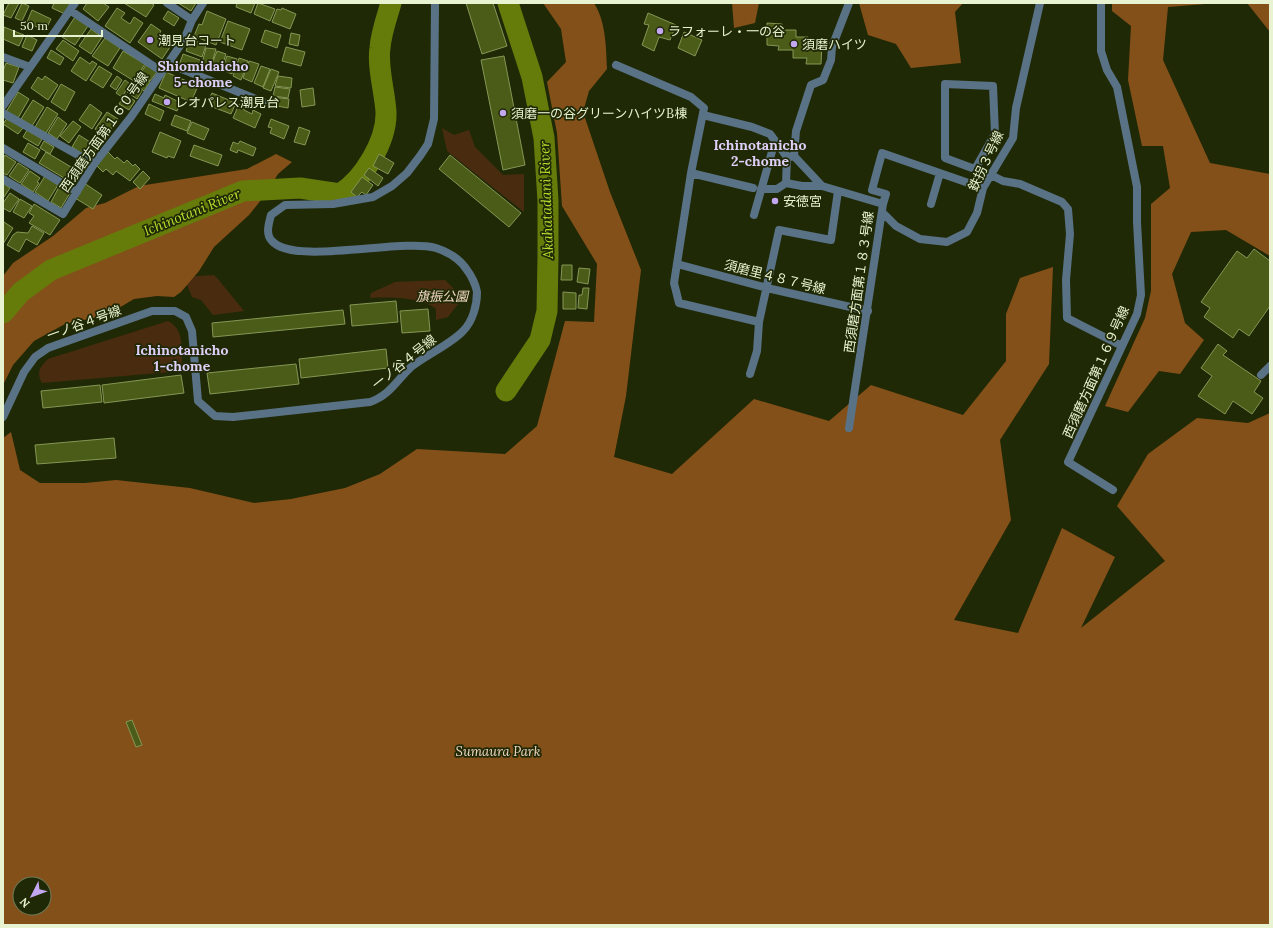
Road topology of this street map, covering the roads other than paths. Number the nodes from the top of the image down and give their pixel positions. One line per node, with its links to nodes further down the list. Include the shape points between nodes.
1 (75, 3): 8 (street)
2 (167, 3): 9 (street)
3 (203, 3): 9 (street, 西須磨方面第１６０号線)
4 (435, 3): 45 (street, 一ノ谷４号線, via 434,119 428,144 420,156 407,173 373,197 334,204 285,205 271,215 268,228 271,240 285,250 434,247 452,255 470,272 477,290 475,308 464,331 411,368 381,398 370,402 215,416 198,401 192,331 186,317 175,311 152,311 48,348 35,357 24,372)
5 (849, 3): 21 (street, via 832,47 831,60 823,80 811,85)
6 (1040, 3): 26 (street, 鉄拐３号線, via 1016,108 1013,138)
7 (1101, 3): 41 (street, 西須磨方面第１６９号線, via 1102,51 1107,70 1118,87 1137,187 1141,295 1137,314)
8 (71, 11): 13 (street); 14 (street)
9 (192, 20): 11 (street, 西須磨方面第１６０号線, via 184,40)
10 (3, 57): 13 (street)
11 (167, 63): 14 (street, 西須磨方面第１６０号線); 15 (street)
12 (616, 64): 18 (street, via 691,97 704,108)
13 (30, 67): 16 (street)
14 (161, 71): 22 (street, 西須磨方面第１６０号線, via 131,117)
15 (264, 102)
16 (3, 106)
17 (3, 113): 22 (street)
18 (703, 115): 19 (street, 西須磨方面第１８３号線, via 752,127 770,134); 24 (street)
19 (775, 141): 21 (street, 西須磨方面第１８３号線); 31 (street)
20 (3, 148): 33 (street)
21 (790, 156): 28 (street); 29 (street, 西須磨方面第１８３号線)
22 (94, 164): 33 (street, 西須磨方面第１６０号線)
23 (975, 169): 23 (street, via 945,158 945,84 993,86 995,134); 26 (street)
24 (691, 173): 31 (street); 37 (street)
25 (940, 173): 30 (street); 34 (street); 35 (street, via 882,153 872,190 886,194)
26 (991, 175): 30 (street, 鉄拐３号線); 41 (street, via 1062,202 1068,209 1070,234 1066,280 1067,318)
27 (3, 179): 33 (street, 西須磨方面第１６０号線, via 63,214)
28 (786, 183): 29 (street); 31 (street, via 777,189)
29 (822, 186): 32 (street, 西須磨方面第１８３号線)
30 (983, 188): 35 (street, 鉄拐３号線, via 977,212 967,232 947,242 920,239 896,226)
31 (757, 189): 36 (street)
32 (838, 191): 35 (street, 西須磨方面第１８３号線); 38 (street, via 831,240 779,230)
33 (76, 192)
34 (931, 204)
35 (882, 208): 39 (street, 西須磨方面第１８３号線)
36 (754, 215)
37 (677, 264): 38 (street, 須磨里４８７号線); 40 (street, via 674,283 679,303)
38 (767, 288): 39 (street, 須磨里４８７号線); 40 (street)
39 (868, 311): 46 (street, 西須磨方面第１８３号線)
40 (759, 322): 43 (street, via 757,351)
41 (1122, 346): 47 (street, 西須磨方面第１６９号線, via 1068,462)
42 (1270, 366): 44 (street)
43 (750, 374)
44 (1261, 375)
45 (3, 418)
46 (849, 428)
47 (1112, 490)

